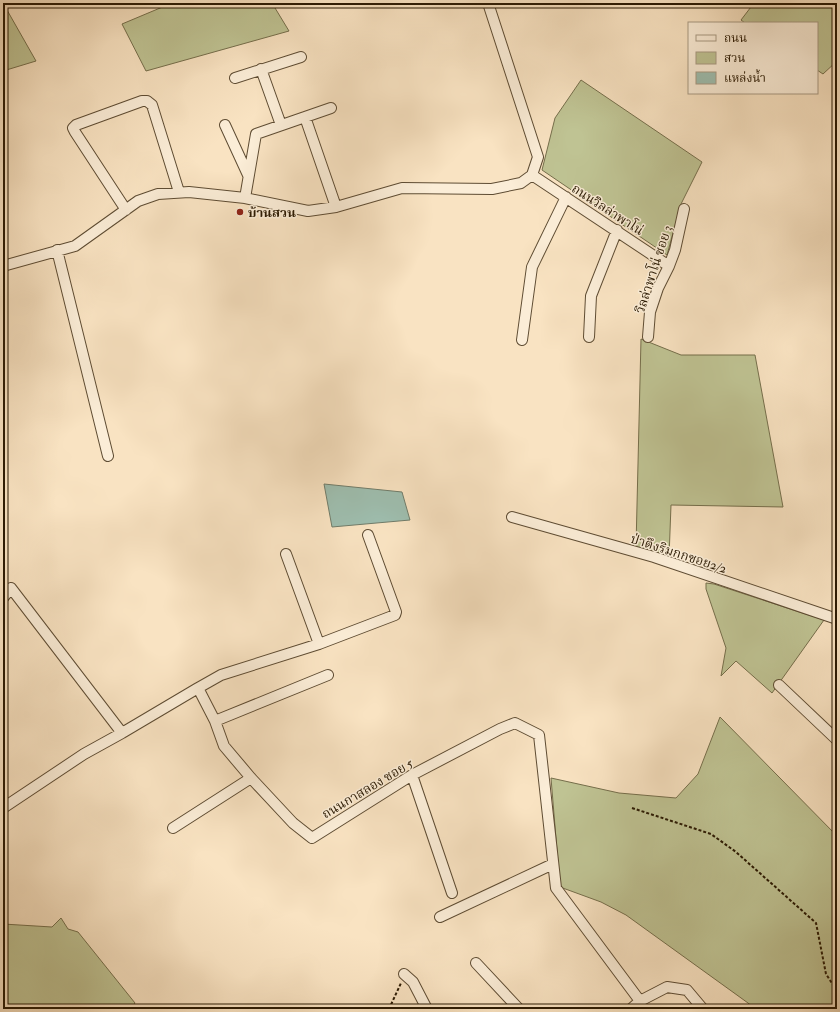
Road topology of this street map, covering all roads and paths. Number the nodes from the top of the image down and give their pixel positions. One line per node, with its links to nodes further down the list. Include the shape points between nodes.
1 (488, 3): 10 (street, via 538,157)
2 (300, 57): 3 (street)
3 (261, 69): 4 (street); 8 (street)
4 (235, 78)
5 (332, 108): 6 (street)
6 (305, 116): 8 (street); 14 (street)
7 (225, 125): 9 (street)
8 (281, 125): 9 (street, via 256,134)
9 (248, 175): 13 (street)
10 (532, 175): 12 (street, ถนนวิลล่าพาโน่); 14 (street, via 521,183 492,189 402,188)
11 (179, 192): 13 (street); 16 (street, via 158,194 138,201); 16 (street, via 152,105 147,101 76,125 75,132)
12 (566, 197): 17 (street, ถนนวิลล่าพาโน่); 23 (street, via 532,267)
13 (245, 198): 14 (street, via 308,210)
14 (336, 207)
15 (684, 209): 20 (street, วิลล่าพาโน่ ซอย 3)
16 (126, 210): 18 (street, via 75,246)
17 (617, 230): 20 (street, ถนนวิลล่าพาโน่); 21 (street, via 591,296)
18 (57, 250): 19 (street); 24 (street)
19 (3, 266)
20 (669, 266): 22 (street, วิลล่าพาโน่ ซอย 3, via 650,312)
21 (589, 337)
22 (648, 337)
23 (522, 340)
24 (108, 456)
25 (512, 518): 29 (street, ป่าตึงริมกกซอย2/2, via 654,556)
26 (368, 535): 30 (street, via 395,615)
27 (286, 554): 30 (street)
28 (3, 598): 35 (street, via 12,588)
29 (837, 619)
30 (319, 644): 33 (street, via 221,675)
31 (328, 675): 34 (street)
32 (779, 685): 36 (street)
33 (198, 688): 34 (street, ถนนกาสลอง ซอย 5); 35 (street)
34 (215, 721): 38 (street, ถนนกาสลอง ซอย 5, via 224,746)
35 (122, 733): 39 (street, via 84,754)
36 (837, 740)
37 (412, 775): 38 (street, ถนนกาสลอง ซอย 5, via 312,838 293,823); 42 (street, ถนนกาสลอง ซอย 5, via 515,723 539,735); 43 (street)
38 (251, 778): 41 (street)
39 (3, 808)
40 (632, 808): 47 (path, via 711,834 736,852 816,923 826,974)
41 (174, 828)
42 (553, 864): 44 (street); 48 (street, ถนนกาสลอง ซอย 5, via 556,888)
43 (452, 893)
44 (440, 917)
45 (476, 963): 51 (street)
46 (404, 974): 49 (path); 50 (street, via 413,982)
47 (837, 991)
48 (640, 1001): 52 (street); 53 (street, via 667,987 687,990)
49 (389, 1009)
50 (427, 1009)
51 (519, 1009)
52 (631, 1009)
53 (703, 1009)

